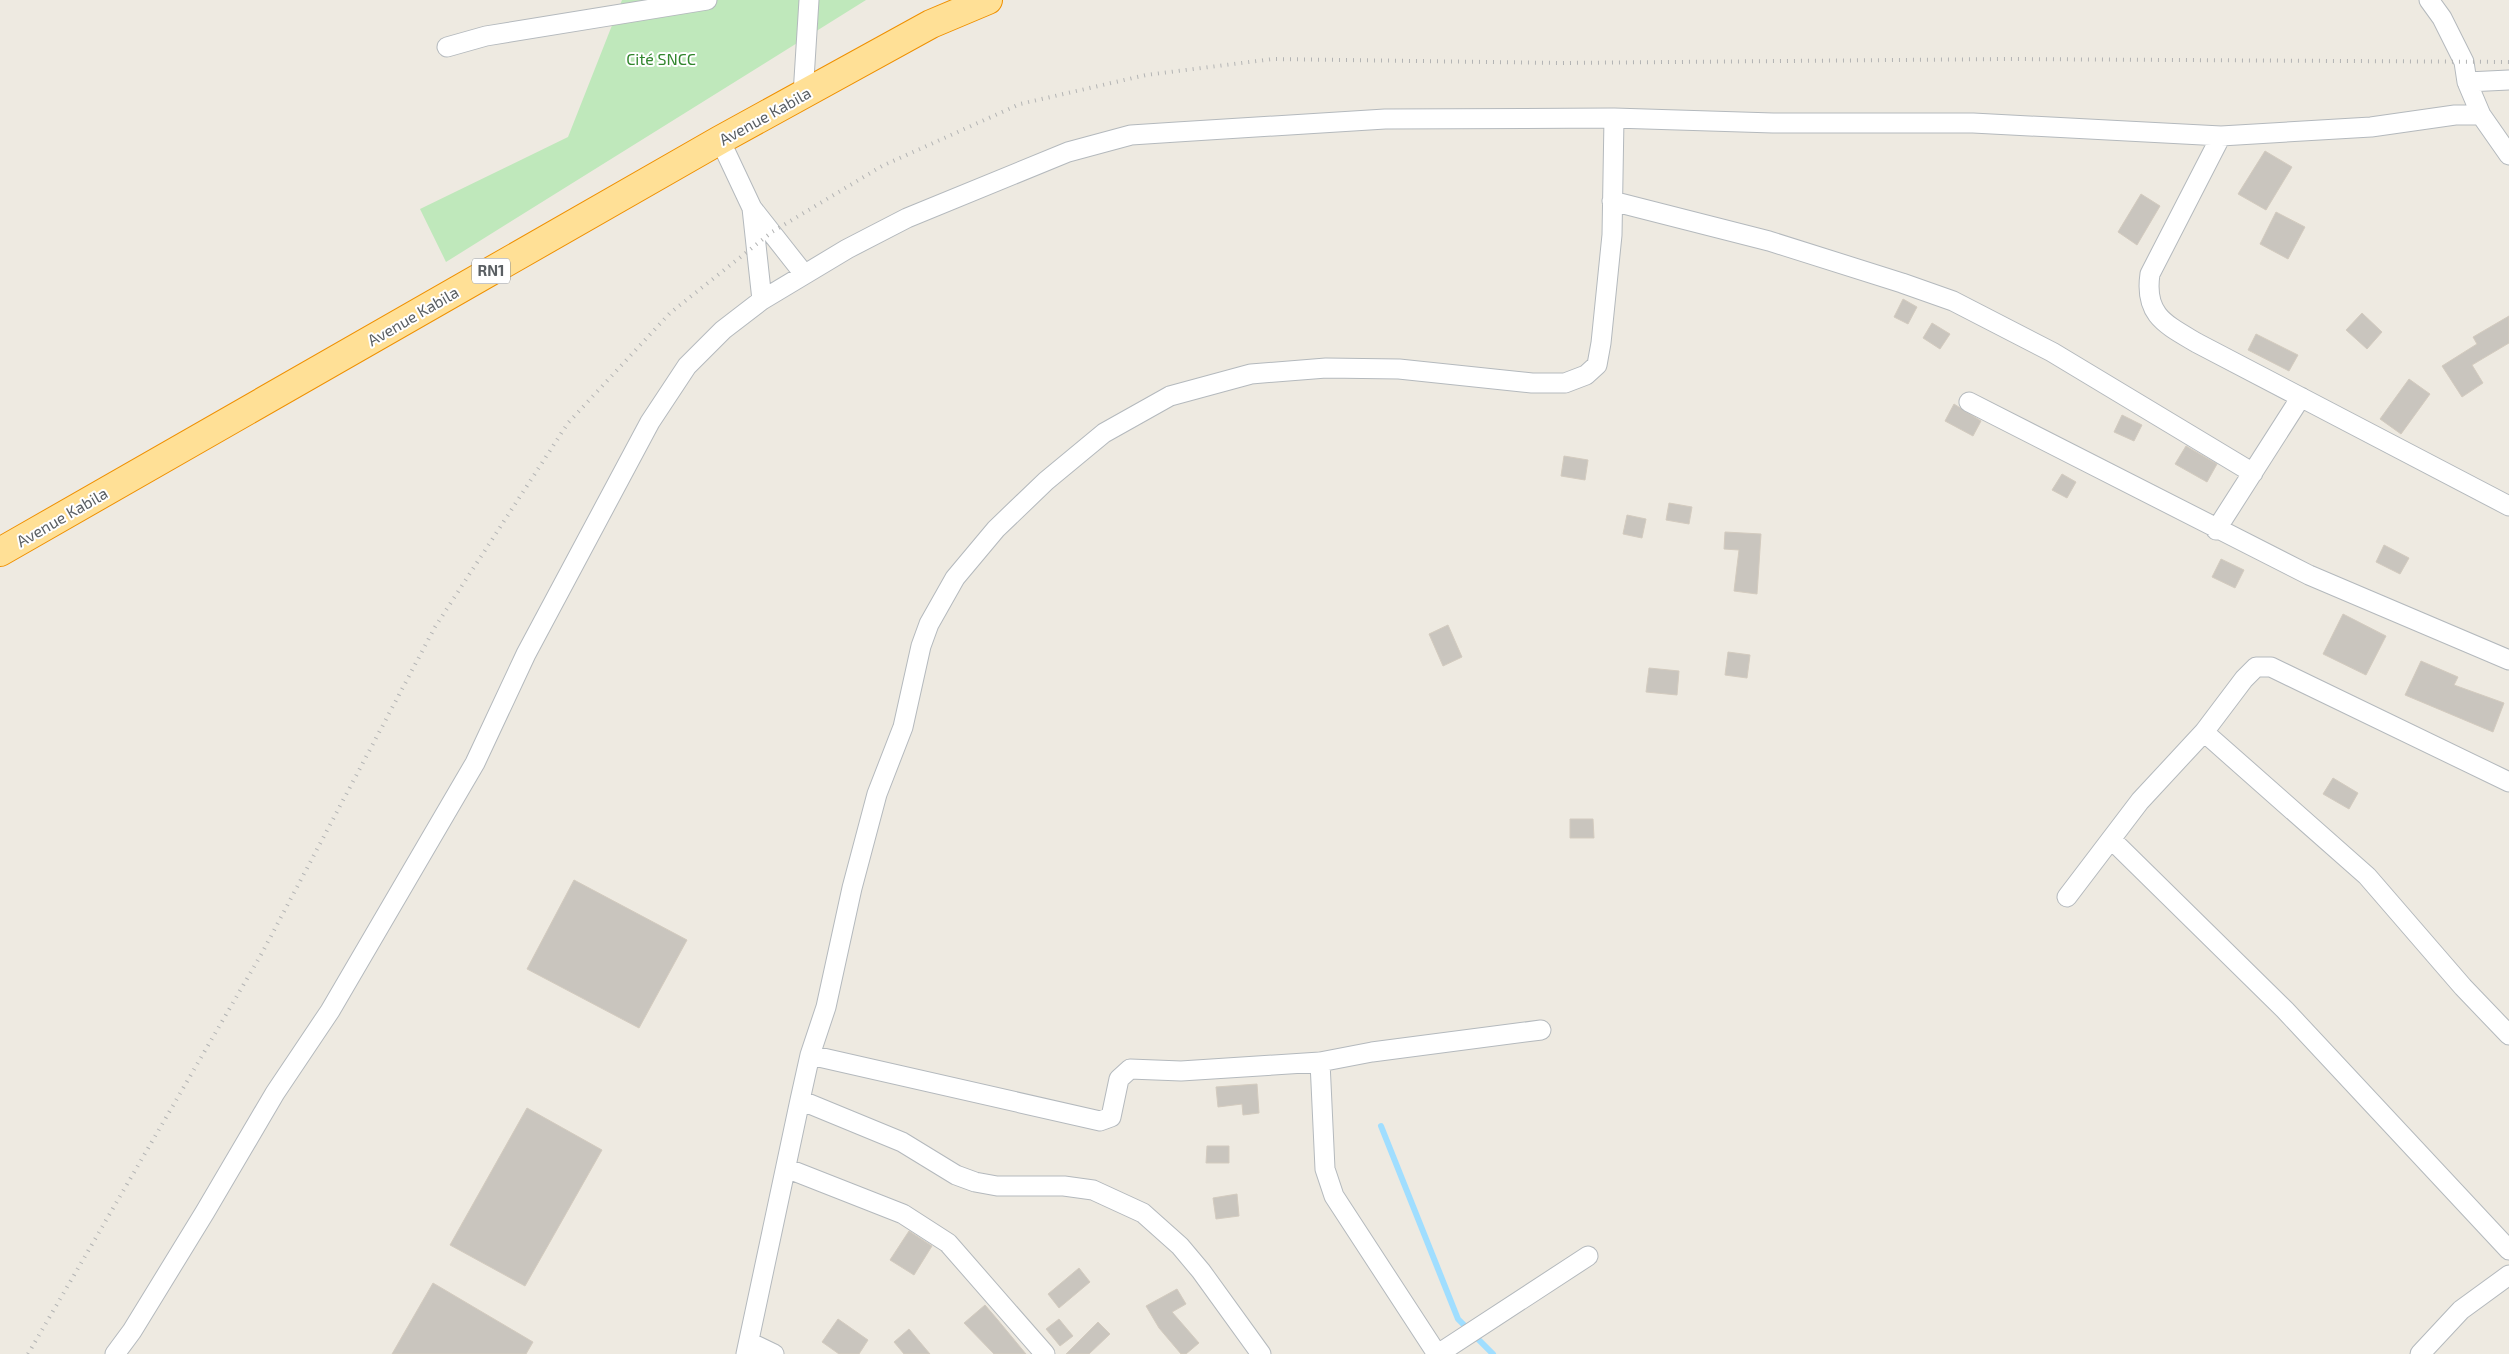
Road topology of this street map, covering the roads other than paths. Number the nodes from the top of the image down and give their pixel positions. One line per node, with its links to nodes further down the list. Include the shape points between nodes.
1 (707, 0): 5 (street, via 486,36)
2 (809, 0): 8 (street)
3 (988, 0): 8 (highway, Avenue Kabila / RN1, via 931,24)
4 (2429, 0): 7 (street, via 2461,56)
5 (447, 47)
6 (2509, 80): 7 (street)
7 (2467, 82): 9 (street)
8 (803, 95): 12 (highway, Avenue Kabila / RN1)
9 (2481, 115): 11 (street, via 2455,115 2371,127); 13 (street)
10 (1614, 118): 11 (street, via 1773,123 1973,123); 14 (street); 16 (street, via 1385,119 1131,135 1068,152 907,218)
11 (2221, 136): 18 (street, via 2150,274 2150,301 2164,323)
12 (720, 140): 15 (street); 23 (highway, Avenue Kabila / RN1)
13 (2509, 155)
14 (1612, 201): 20 (street, via 1769,241 1953,301 2052,352); 31 (street, via 1612,234 1601,343 1597,365 1586,375 1565,383 1532,383 1399,369 1326,368 1251,374 1170,396 1104,434 1046,481 996,528 955,578 929,624 921,646 903,727 872,812 826,1007)
15 (752, 208): 16 (street); 17 (street)
16 (804, 274): 17 (street)
17 (762, 300): 39 (street, via 723,330 687,366 650,422 526,654 475,763 335,1003 275,1093 206,1212)
18 (2301, 397): 20 (street); 21 (street)
19 (1969, 402): 22 (street)
20 (2253, 473): 22 (street)
21 (2509, 506)
22 (2216, 530): 24 (street, via 2309,576)
23 (0, 552)
24 (2509, 660)
25 (2204, 732): 26 (street, via 2250,672 2256,667 2272,667); 27 (street, via 2146,795); 30 (street, via 2367,876)
26 (2509, 782)
27 (2112, 840): 28 (street); 35 (street, via 2291,1016)
28 (2067, 897)
29 (1541, 1030): 32 (street)
30 (2509, 1035)
31 (810, 1055): 32 (street, via 1100,1121 1111,1117 1119,1080 1130,1068 1181,1071); 33 (street)
32 (1320, 1062): 43 (street, via 1325,1169 1334,1196)
33 (800, 1100): 34 (street); 42 (street, via 902,1142 956,1175 975,1182 996,1186 1064,1186 1093,1190 1143,1213 1180,1246 1201,1271)
34 (786, 1168): 38 (street); 41 (street, via 903,1214 948,1244)
35 (2509, 1250)
36 (1588, 1256): 43 (street)
37 (2509, 1274): 44 (street, via 2460,1310)
38 (747, 1348): 40 (street)
39 (115, 1354)
40 (774, 1354)
41 (1045, 1354)
42 (1261, 1354)
43 (1438, 1354)
44 (2420, 1354)

